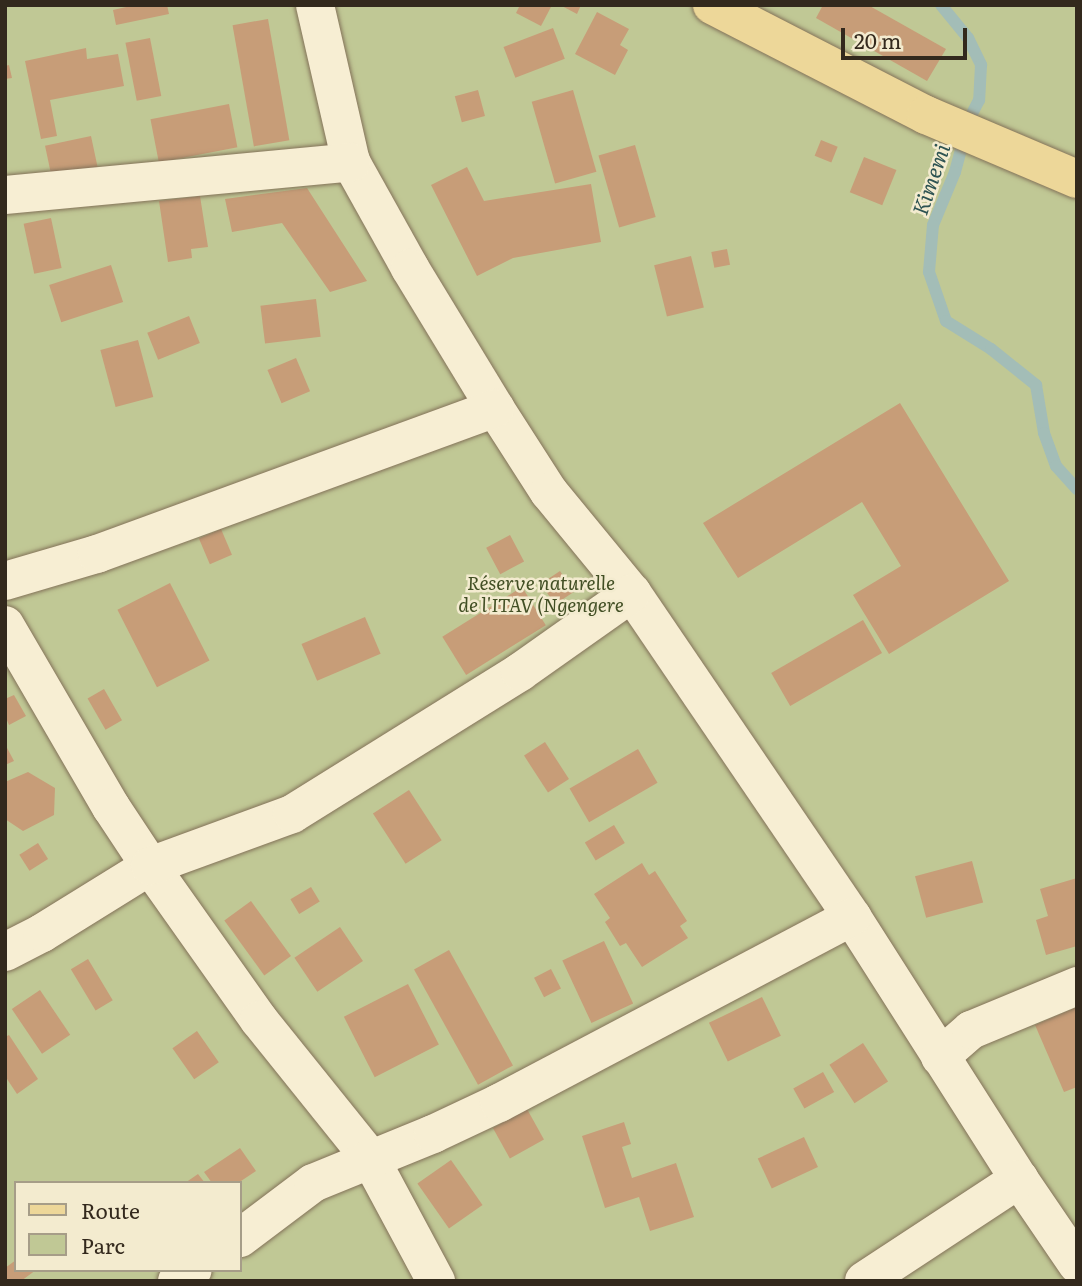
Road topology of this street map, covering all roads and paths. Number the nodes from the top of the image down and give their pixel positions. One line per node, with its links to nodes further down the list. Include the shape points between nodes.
1 (315, 5): 3 (street)
2 (712, 5): 4 (main road, via 926,115)
3 (351, 162): 5 (street); 6 (street)
4 (1077, 179)
5 (5, 195)
6 (495, 408): 7 (street, via 97,554); 8 (street, via 549,492)
7 (5, 581)
8 (632, 593): 10 (street, via 520,672 292,814); 11 (street)
9 (5, 625): 10 (street)
10 (150, 866): 12 (street); 15 (street, via 259,1020)
11 (852, 917): 14 (street); 15 (street, via 499,1102 433,1135)
12 (5, 952)
13 (1077, 986): 14 (street, via 971,1030)
14 (940, 1057): 16 (street)
15 (370, 1158): 17 (street, via 313,1183); 19 (street)
16 (1019, 1179): 18 (street); 20 (street)
17 (242, 1236)
18 (1077, 1264)
19 (436, 1281)
20 (864, 1281)

